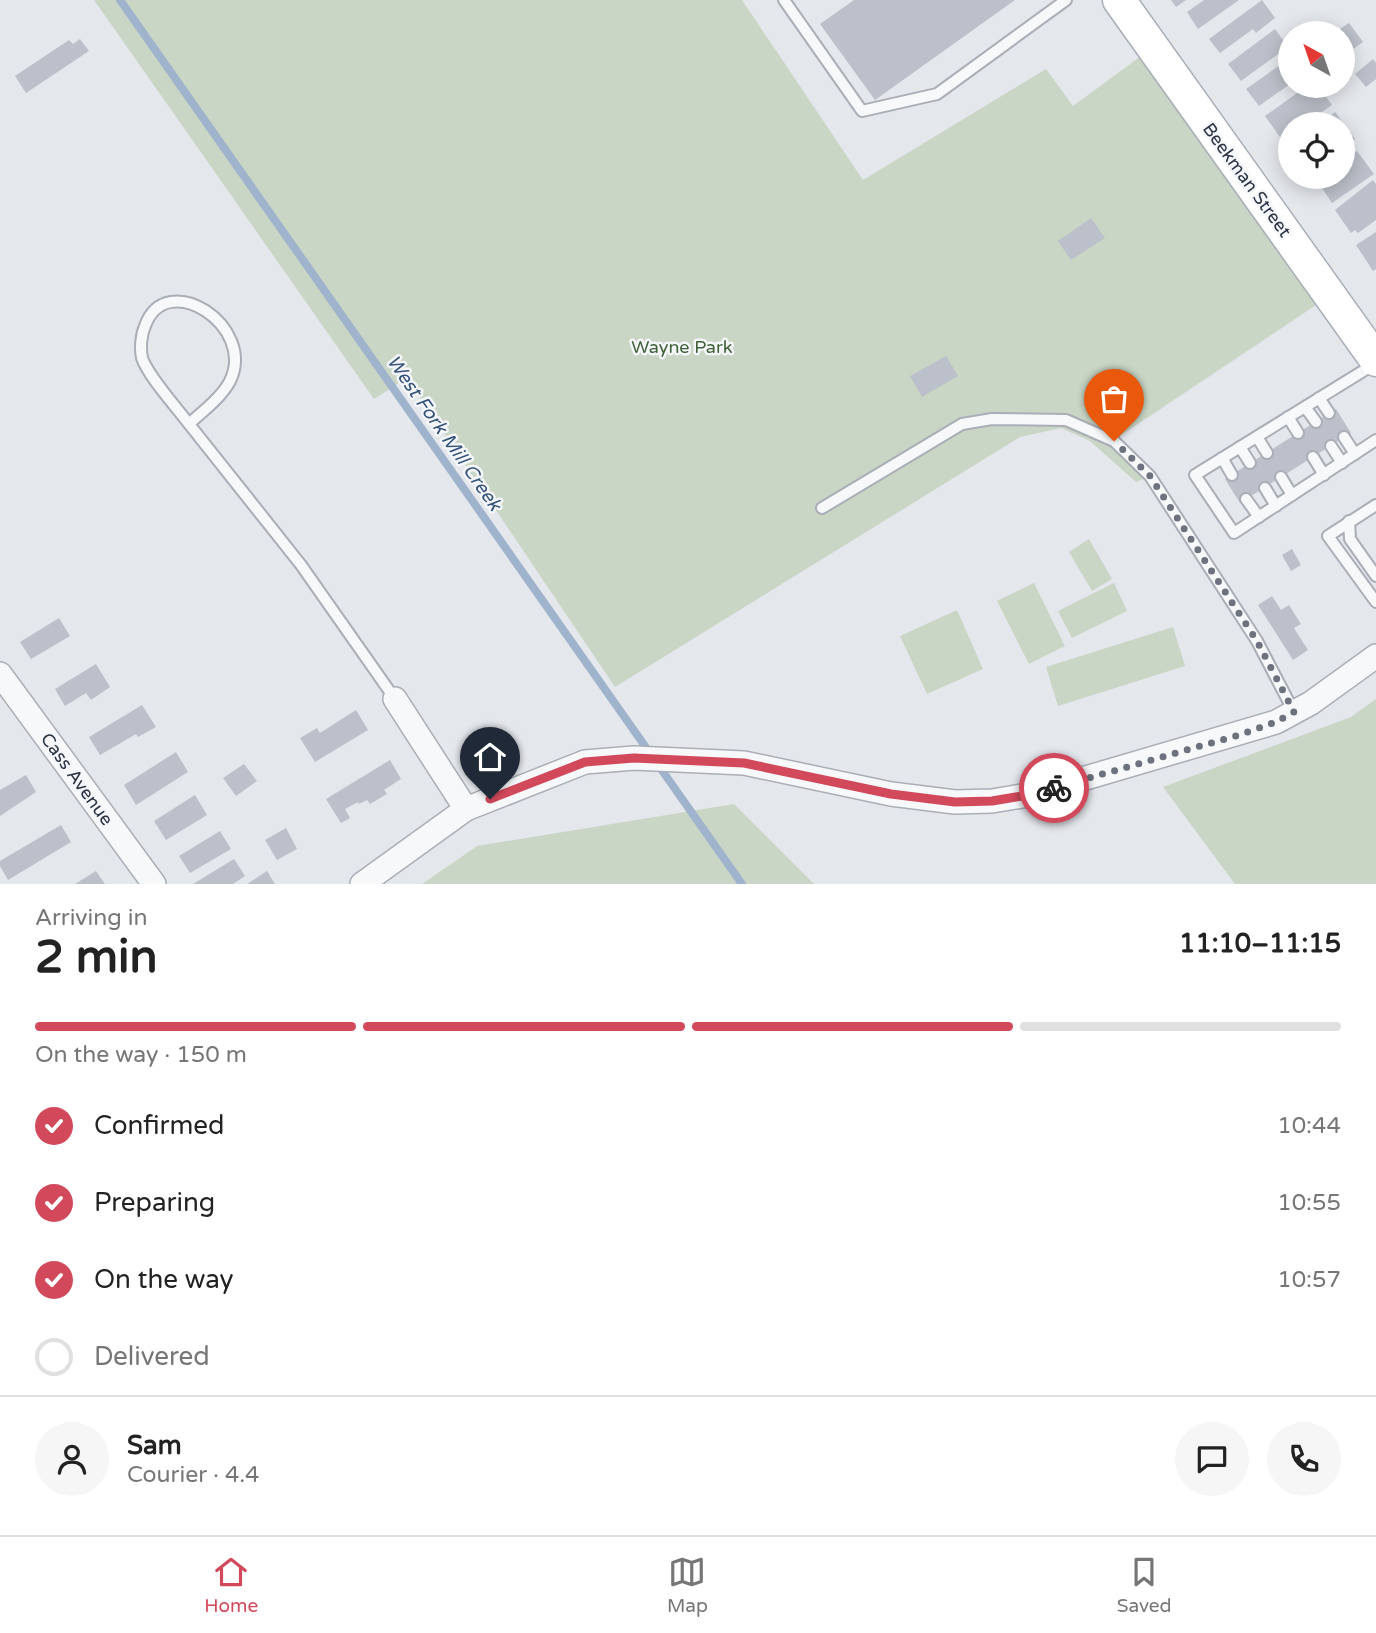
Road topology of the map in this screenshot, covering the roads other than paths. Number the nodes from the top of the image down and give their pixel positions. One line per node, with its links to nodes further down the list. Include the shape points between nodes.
1 (784, 0): 2 (lane, via 862,111 937,94)
2 (1066, 0)
3 (1119, 0): 4 (main road, Beekman Street)
4 (1376, 361): 5 (lane)
5 (1319, 398): 6 (lane); 7 (lane)
6 (1306, 407): 8 (lane); 9 (lane)
7 (1329, 414)
8 (1288, 417): 11 (lane); 12 (lane)
9 (1315, 422)
10 (189, 424): 10 (lane, via 150,372 142,358 141,342 148,318 157,309 182,301 212,315 236,351 236,364 222,393); 38 (lane, via 301,565)
11 (1298, 433)
12 (1257, 437): 16 (lane); 17 (lane)
13 (1344, 437): 18 (lane)
14 (1376, 440): 18 (lane)
15 (1331, 446): 22 (lane)
16 (1240, 447): 20 (lane); 21 (lane)
17 (1267, 453)
18 (1355, 454): 22 (lane)
19 (1313, 457): 24 (lane)
20 (1222, 458): 23 (lane); 32 (lane, via 1195,475 1234,533)
21 (1250, 463)
22 (1342, 463): 24 (lane)
23 (1232, 475)
24 (1324, 475): 27 (lane)
25 (1282, 477): 27 (lane)
26 (1265, 488): 30 (lane)
27 (1292, 495): 30 (lane)
28 (1247, 499): 32 (lane)
29 (1376, 505): 33 (lane)
30 (1276, 506): 32 (lane)
31 (822, 508): 39 (lane, via 962,424 992,419 1066,420 1102,435 1150,476 1257,641)
32 (1259, 517)
33 (1349, 521): 34 (lane, via 1350,539); 35 (lane, via 1328,536)
34 (1376, 576)
35 (1376, 602)
36 (1376, 656): 39 (street)
37 (0, 674): 41 (street, Cass Avenue)
38 (395, 699): 40 (street)
39 (1294, 712): 40 (street, via 1239,735 992,801 955,802 891,794 744,763 634,758 585,762)
40 (466, 809): 42 (street)
41 (154, 884)
42 (362, 884)

